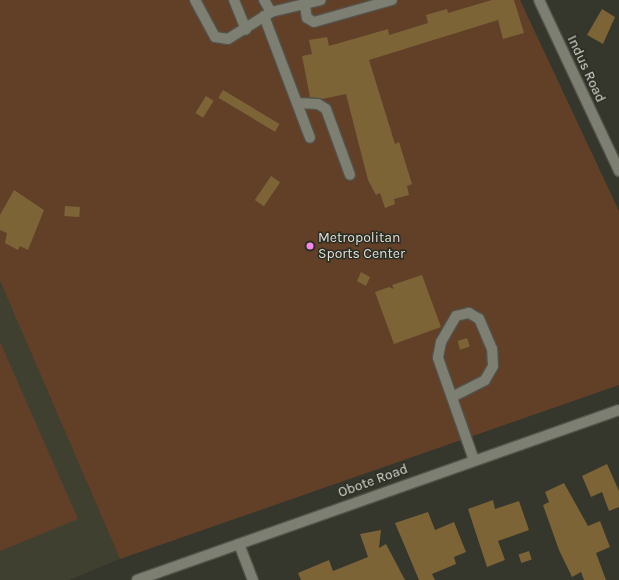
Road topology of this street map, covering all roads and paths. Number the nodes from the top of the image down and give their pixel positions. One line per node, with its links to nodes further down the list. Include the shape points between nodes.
1 (195, 0): 9 (street, via 215,37 228,39)
2 (234, 0): 9 (street)
3 (264, 0): 8 (street)
4 (321, 0): 7 (street)
5 (392, 0): 7 (street, via 314,22 307,18)
6 (539, 0): 12 (street, Indus Road)
7 (305, 6): 8 (street)
8 (268, 14): 9 (street); 10 (street)
9 (246, 30)
10 (297, 103): 11 (street); 13 (street, via 318,104 326,109)
11 (310, 138)
12 (619, 171)
13 (350, 175)
14 (452, 397): 14 (street, via 485,380 493,366 492,349 479,319 469,313 456,316 441,342 438,358); 16 (street)
15 (619, 410): 16 (street, Obote Road)
16 (474, 460): 17 (street, Obote Road)
17 (239, 544): 18 (street, Obote Road); 19 (street)
18 (137, 580)
19 (253, 580)

